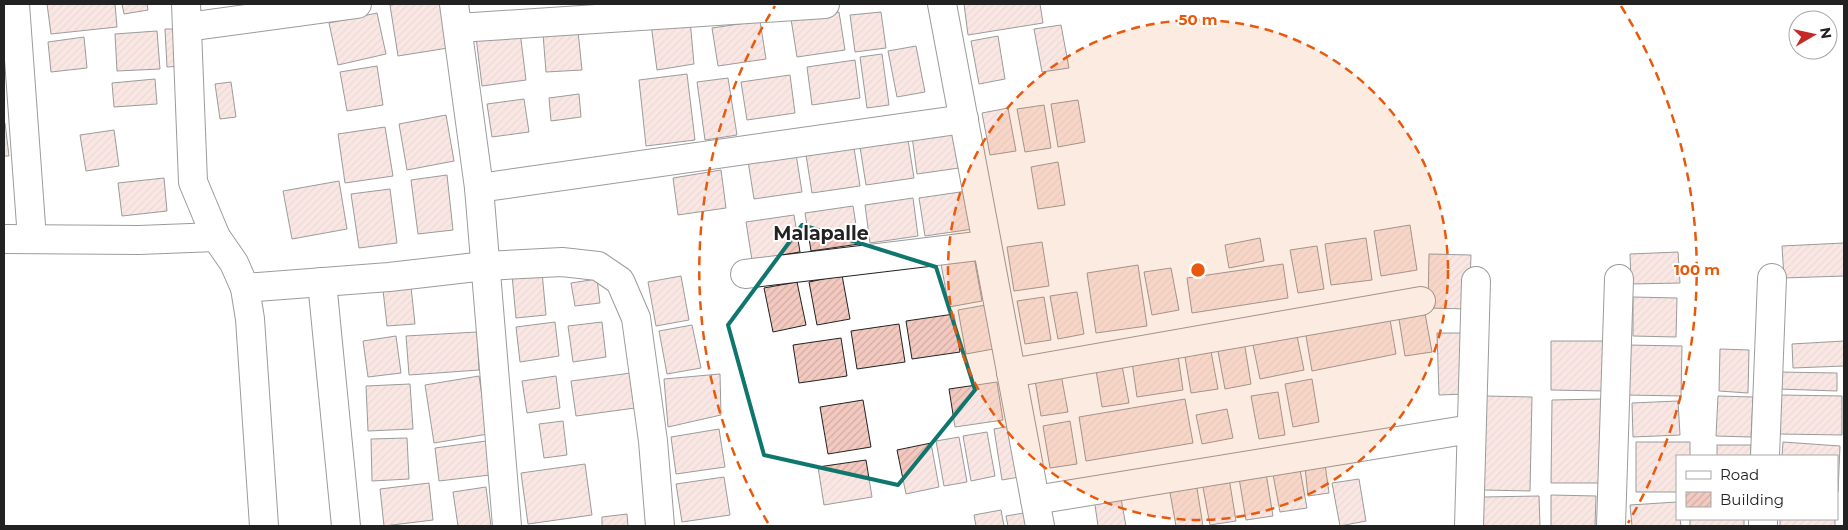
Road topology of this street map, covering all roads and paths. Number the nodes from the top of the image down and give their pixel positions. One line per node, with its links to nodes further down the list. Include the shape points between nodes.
1 (15, 4): 11 (street)
2 (357, 4): 5 (street)
3 (824, 4): 6 (street)
4 (942, 4): 7 (street)
5 (186, 15): 9 (street, via 193,182)
6 (456, 16): 8 (street)
7 (964, 119): 8 (street); 12 (street)
8 (479, 188): 13 (street)
9 (216, 237): 11 (street); 19 (street, via 234,263)
10 (4, 239): 11 (street)
11 (32, 239)
12 (986, 245): 14 (street); 21 (street)
13 (485, 266): 18 (street, via 389,278); 27 (street); 28 (street, via 562,262 598,266 620,281 636,318 653,442)
14 (745, 274)
15 (1772, 278): 23 (street)
16 (1619, 279): 30 (street)
17 (1476, 281): 22 (street)
18 (322, 282): 19 (street); 26 (street)
19 (245, 288): 25 (street)
20 (1421, 301): 21 (street)
21 (1011, 374): 24 (street)
22 (1471, 429): 24 (street); 29 (street)
23 (1766, 455)
24 (1038, 513)
25 (264, 526)
26 (346, 526)
27 (507, 526)
28 (660, 526)
29 (1469, 526)
30 (1611, 526)

